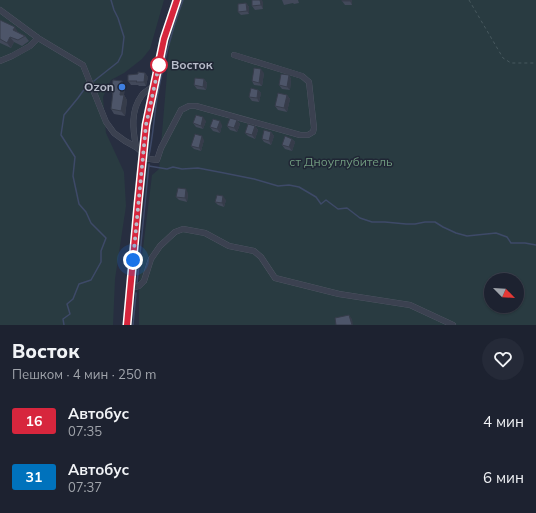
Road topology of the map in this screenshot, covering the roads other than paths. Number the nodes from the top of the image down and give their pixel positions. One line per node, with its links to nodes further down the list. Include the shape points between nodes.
1 (177, 0): 6 (street, via 164,39)
2 (0, 10): 3 (street)
3 (38, 38): 5 (street, via 30,46); 7 (street, via 83,65 106,122 114,133)
4 (234, 56): 8 (street, via 302,76 310,82 313,132 300,135 189,106 181,110 157,160)
5 (0, 61)
6 (154, 86): 7 (street, via 143,94 136,104 133,123); 8 (street)
7 (136, 148): 8 (street)
8 (143, 156): 9 (street)
9 (130, 288): 10 (street); 11 (street, via 139,286 144,281 151,259 160,246 175,232 183,229 205,233 229,246 254,251 275,278 339,294 410,305)
10 (127, 325)
11 (454, 325)

